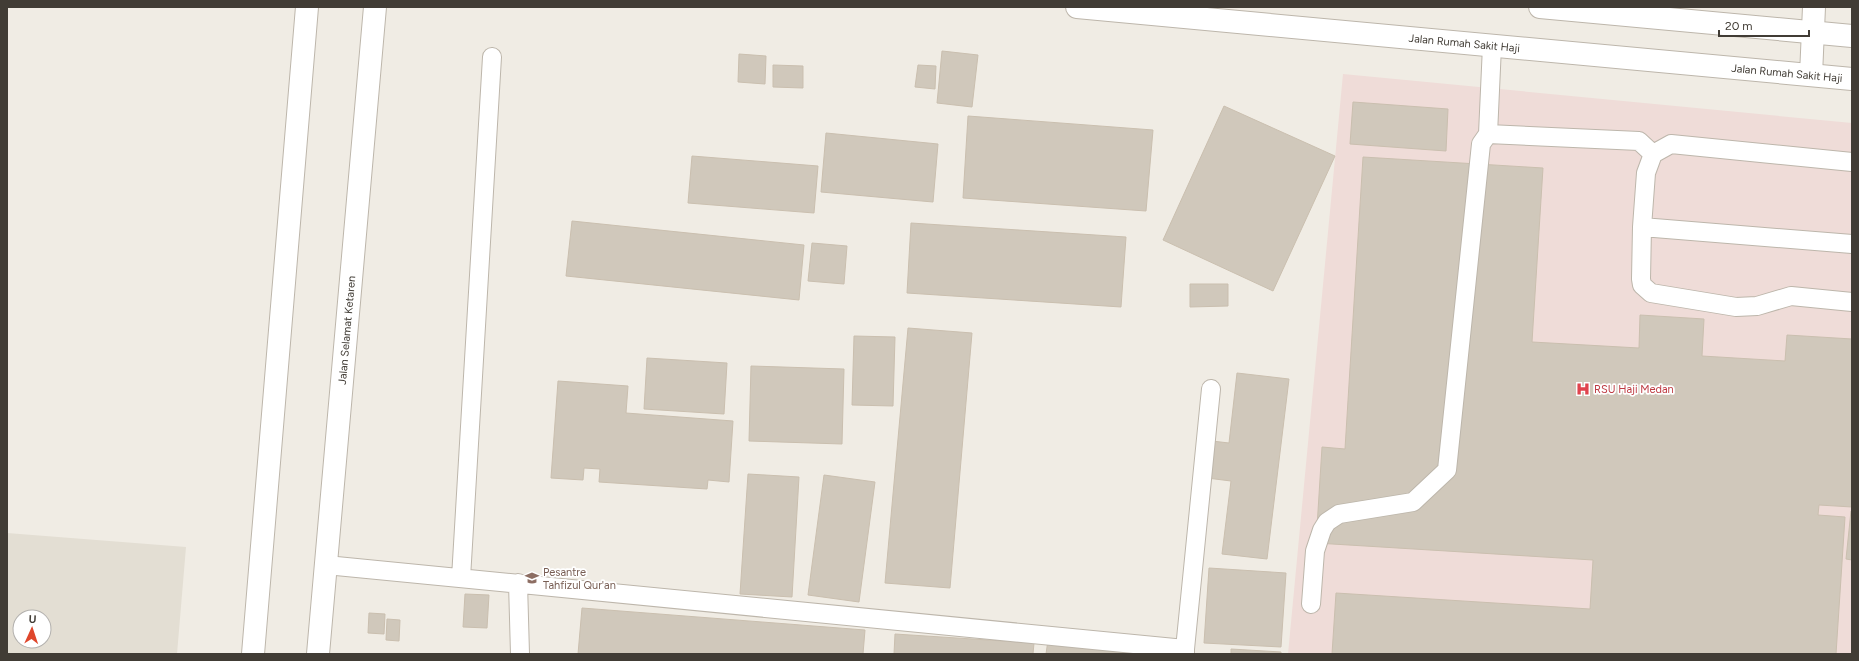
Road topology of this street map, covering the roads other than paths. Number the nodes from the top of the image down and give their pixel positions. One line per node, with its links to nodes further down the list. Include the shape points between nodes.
1 (307, 7): 24 (street)
2 (375, 7): 19 (street, Jalan Selamat Ketaren)
3 (1077, 7): 8 (street, Jalan Rumah Sakit Haji)
4 (1540, 7): 6 (street)
5 (1814, 7): 6 (street)
6 (1813, 33): 7 (street); 10 (street)
7 (1852, 36)
8 (1492, 46): 10 (street, Jalan Rumah Sakit Haji); 12 (lane)
9 (492, 57): 20 (lane)
10 (1811, 75): 11 (street, Jalan Rumah Sakit Haji)
11 (1852, 79)
12 (1488, 134): 13 (lane, via 1639,141); 22 (lane, via 1481,144 1448,470 1413,502 1340,514 1327,522 1315,551)
13 (1653, 154): 14 (lane, via 1671,144); 15 (lane, via 1646,173)
14 (1852, 162)
15 (1642, 227): 16 (lane); 17 (lane, via 1641,279 1642,286 1651,293 1736,307 1756,306 1791,296)
16 (1852, 244)
17 (1852, 302)
18 (1211, 389): 23 (lane)
19 (326, 565): 20 (lane); 25 (street, Jalan Selamat Ketaren)
20 (461, 578): 21 (lane)
21 (518, 583): 23 (lane); 26 (lane)
22 (1311, 604)
23 (1185, 652)
24 (253, 654)
25 (318, 654)
26 (520, 654)

